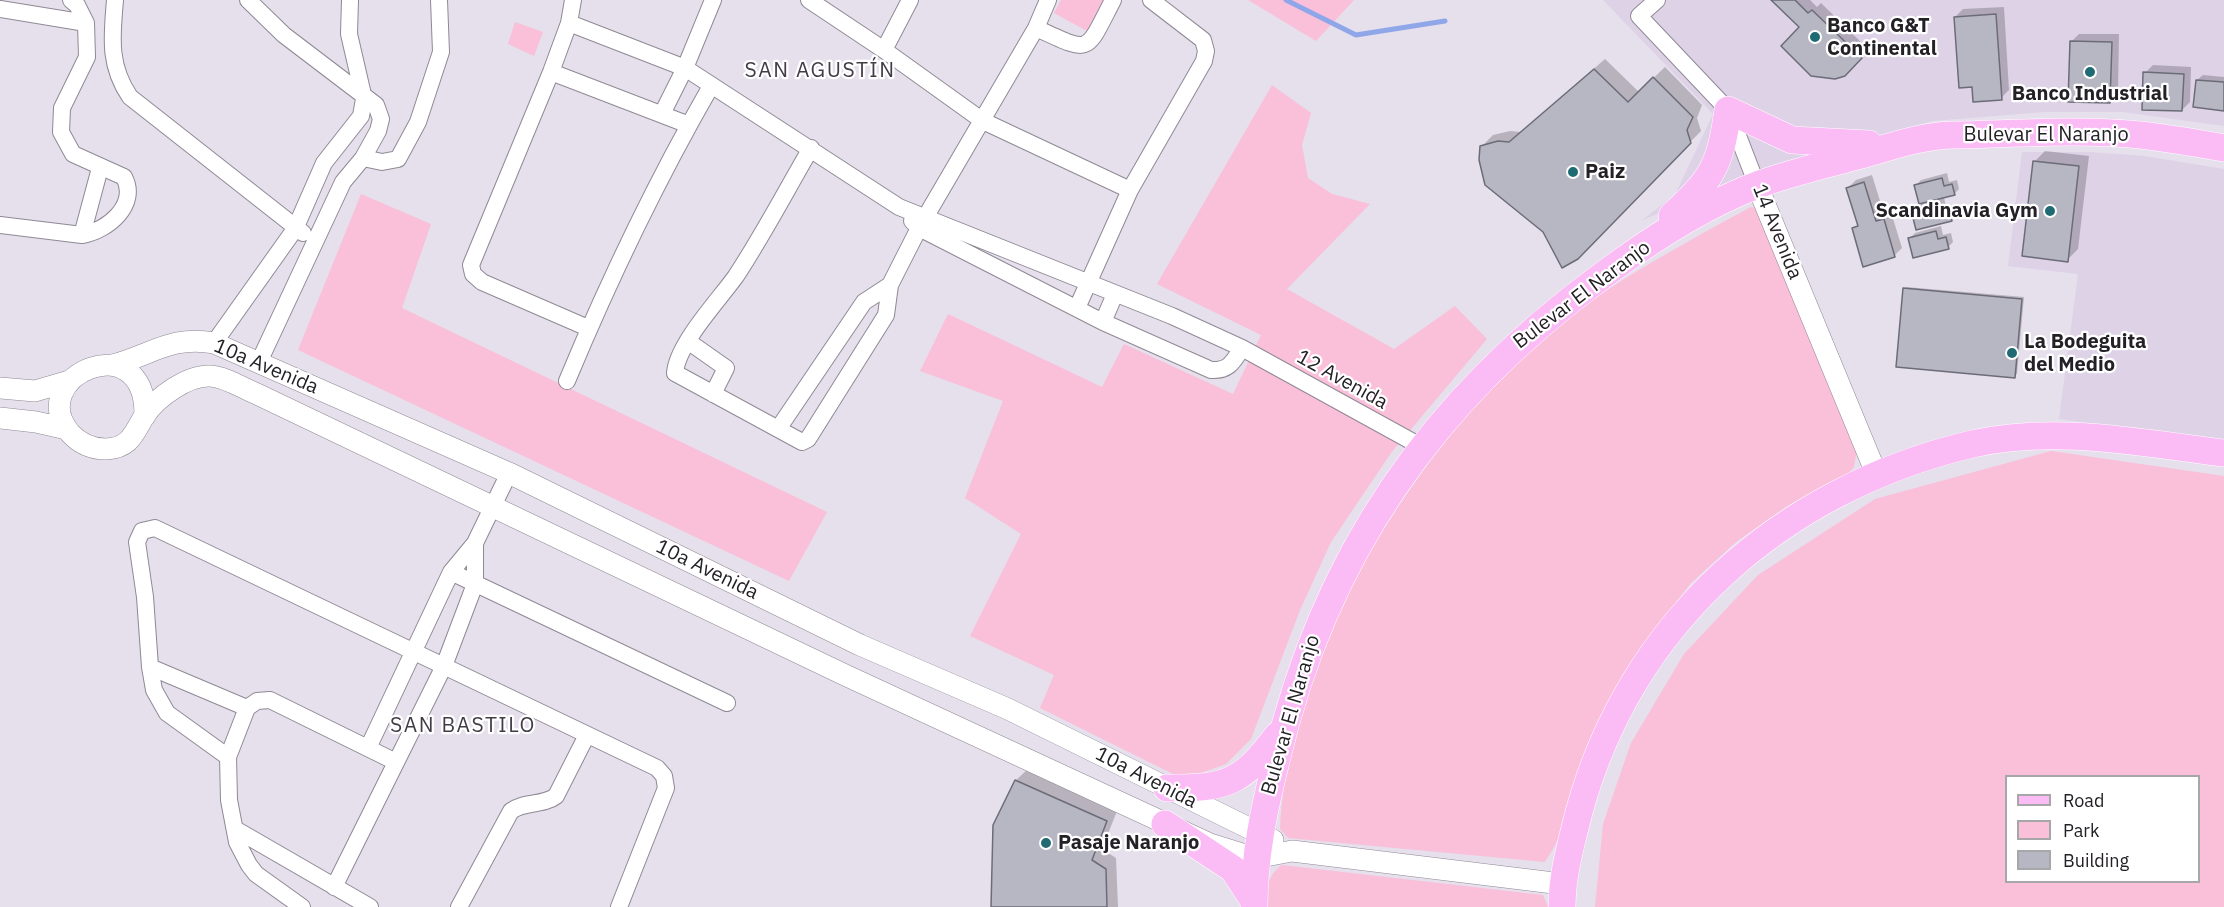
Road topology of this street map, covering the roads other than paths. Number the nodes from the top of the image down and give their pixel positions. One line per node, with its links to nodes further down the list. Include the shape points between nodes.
1 (71, 0): 15 (street)
2 (115, 0): 38 (street, via 113,62 130,97)
3 (249, 0): 22 (street, via 284,35)
4 (439, 0): 30 (street, via 441,52 410,140 398,159 382,162)
5 (573, 0): 16 (street)
6 (713, 0): 19 (street)
7 (809, 0): 18 (street)
8 (910, 0): 18 (street)
9 (1048, 0): 17 (street)
10 (1113, 0): 17 (street, via 1092,40 1085,45 1077,47)
11 (1151, 0): 34 (street, via 1203,40 1206,51 1204,61)
12 (1657, 0): 23 (street, 14 Avenida, via 1639,16)
13 (345, 1): 22 (street)
14 (0, 9): 15 (street)
15 (86, 23): 31 (street, via 87,57 62,108 60,124 73,154)
16 (569, 23): 19 (street); 20 (street)
17 (1036, 28): 25 (street)
18 (884, 50): 25 (street)
19 (685, 68): 21 (street); 24 (street)
20 (551, 72): 24 (street); 47 (street, via 471,265 473,274 482,282)
21 (711, 86): 26 (street); 28 (street)
22 (364, 99): 30 (street, via 376,105 381,119); 33 (street, via 361,116 324,163)
23 (1728, 110): 27 (main road, via 1802,142); 32 (street, 14 Avenida); 41 (main road, via 1722,147 1707,182)
24 (662, 114): 26 (street)
25 (983, 121): 34 (street); 36 (street)
26 (689, 125): 47 (street)
27 (1898, 145): 29 (main road, Bulevar El Naranjo, via 1952,135 2063,132 2140,135); 32 (main road, Bulevar El Naranjo)
28 (811, 148): 36 (street); 48 (street, via 737,275)
29 (2224, 148)
30 (363, 158): 35 (street)
31 (100, 168): 39 (street); 39 (street, via 124,177 126,198 111,224)
32 (1757, 185): 41 (main road, Bulevar El Naranjo, via 1696,214); 64 (street, 14 Avenida)
33 (313, 187): 35 (street, via 327,190); 38 (street)
34 (1130, 190): 42 (street)
35 (335, 198): 40 (street)
36 (922, 223): 42 (street, 12 Avenida); 43 (street); 45 (street)
37 (0, 225): 39 (street)
38 (295, 229): 40 (street); 49 (street)
39 (82, 235)
40 (314, 239): 51 (street)
41 (1631, 254): 61 (main road, Bulevar El Naranjo, via 1540,322 1485,374)
42 (1088, 283): 44 (street, 12 Avenida); 45 (street)
43 (890, 285): 60 (street, via 864,302); 60 (street, via 886,315 808,439 802,442)
44 (1115, 294): 46 (street); 50 (street, 12 Avenida)
45 (1077, 308): 46 (street)
46 (1103, 322): 50 (street, via 1211,370 1223,371)
47 (588, 328): 54 (street)
48 (689, 342): 56 (street, via 726,368); 56 (street, via 675,373)
49 (214, 343): 51 (street, 10a Avenida); 52 (street, 10a Avenida, via 172,343 138,359)
50 (1242, 348): 61 (street, 12 Avenida)
51 (259, 362): 63 (street, 10a Avenida)
52 (113, 365): 53 (street, via 89,366); 57 (street, via 128,372 139,384 145,399)
53 (69, 381): 55 (street, via 34,391); 59 (street, via 61,405)
54 (567, 381)
55 (0, 388)
56 (713, 394): 60 (street)
57 (145, 416): 59 (street, via 133,437 110,449 86,446); 65 (street, 10a Avenida, via 161,398 187,381 201,376 218,377)
58 (0, 418): 59 (street)
59 (67, 429)
60 (778, 429)
61 (1422, 447): 76 (main road, Bulevar El Naranjo, via 1340,578 1319,622)
62 (2224, 453): 64 (main road, via 2089,436 2057,436 1973,444)
63 (509, 472): 65 (street); 69 (street, 10a Avenida)
64 (1876, 473): 86 (main road, via 1804,512 1753,548 1706,589 1669,633 1634,681 1603,744 1585,792)
65 (493, 506): 66 (street); 73 (street, 10a Avenida)
66 (475, 543): 67 (street); 68 (street)
67 (451, 572): 68 (street); 70 (street)
68 (475, 584): 71 (street); 74 (street)
69 (860, 645): 73 (street); 81 (street, 10a Avenida, via 1008,709)
70 (413, 652): 71 (street); 72 (street, via 150,528 142,531 136,542); 78 (street)
71 (444, 666): 77 (street); 80 (street)
72 (150, 667): 75 (street); 79 (street, via 154,690 167,712)
73 (845, 675): 82 (street, 10a Avenida)
74 (727, 702)
75 (247, 708): 78 (street, via 257,701 270,700); 79 (street)
76 (1284, 727): 81 (main road, via 1256,764 1239,777 1213,787); 84 (main road, Bulevar El Naranjo)
77 (587, 735): 90 (street, via 556,796 547,802 511,810); 91 (street, via 657,768 666,781)
78 (368, 748): 80 (street)
79 (228, 757): 83 (street, via 229,800)
80 (396, 762): 85 (street)
81 (1167, 788): 84 (street, 10a Avenida)
82 (1166, 824): 84 (street, 10a Avenida, via 1210,844); 87 (main road, via 1233,869)
83 (235, 829): 85 (street); 88 (street, via 243,855 256,874)
84 (1257, 845): 86 (street, 10a Avenida); 87 (main road, Bulevar El Naranjo)
85 (334, 887): 89 (street)
86 (1562, 896)
87 (1254, 904)
88 (302, 907)
89 (370, 907)
90 (459, 907)
91 (619, 907)

